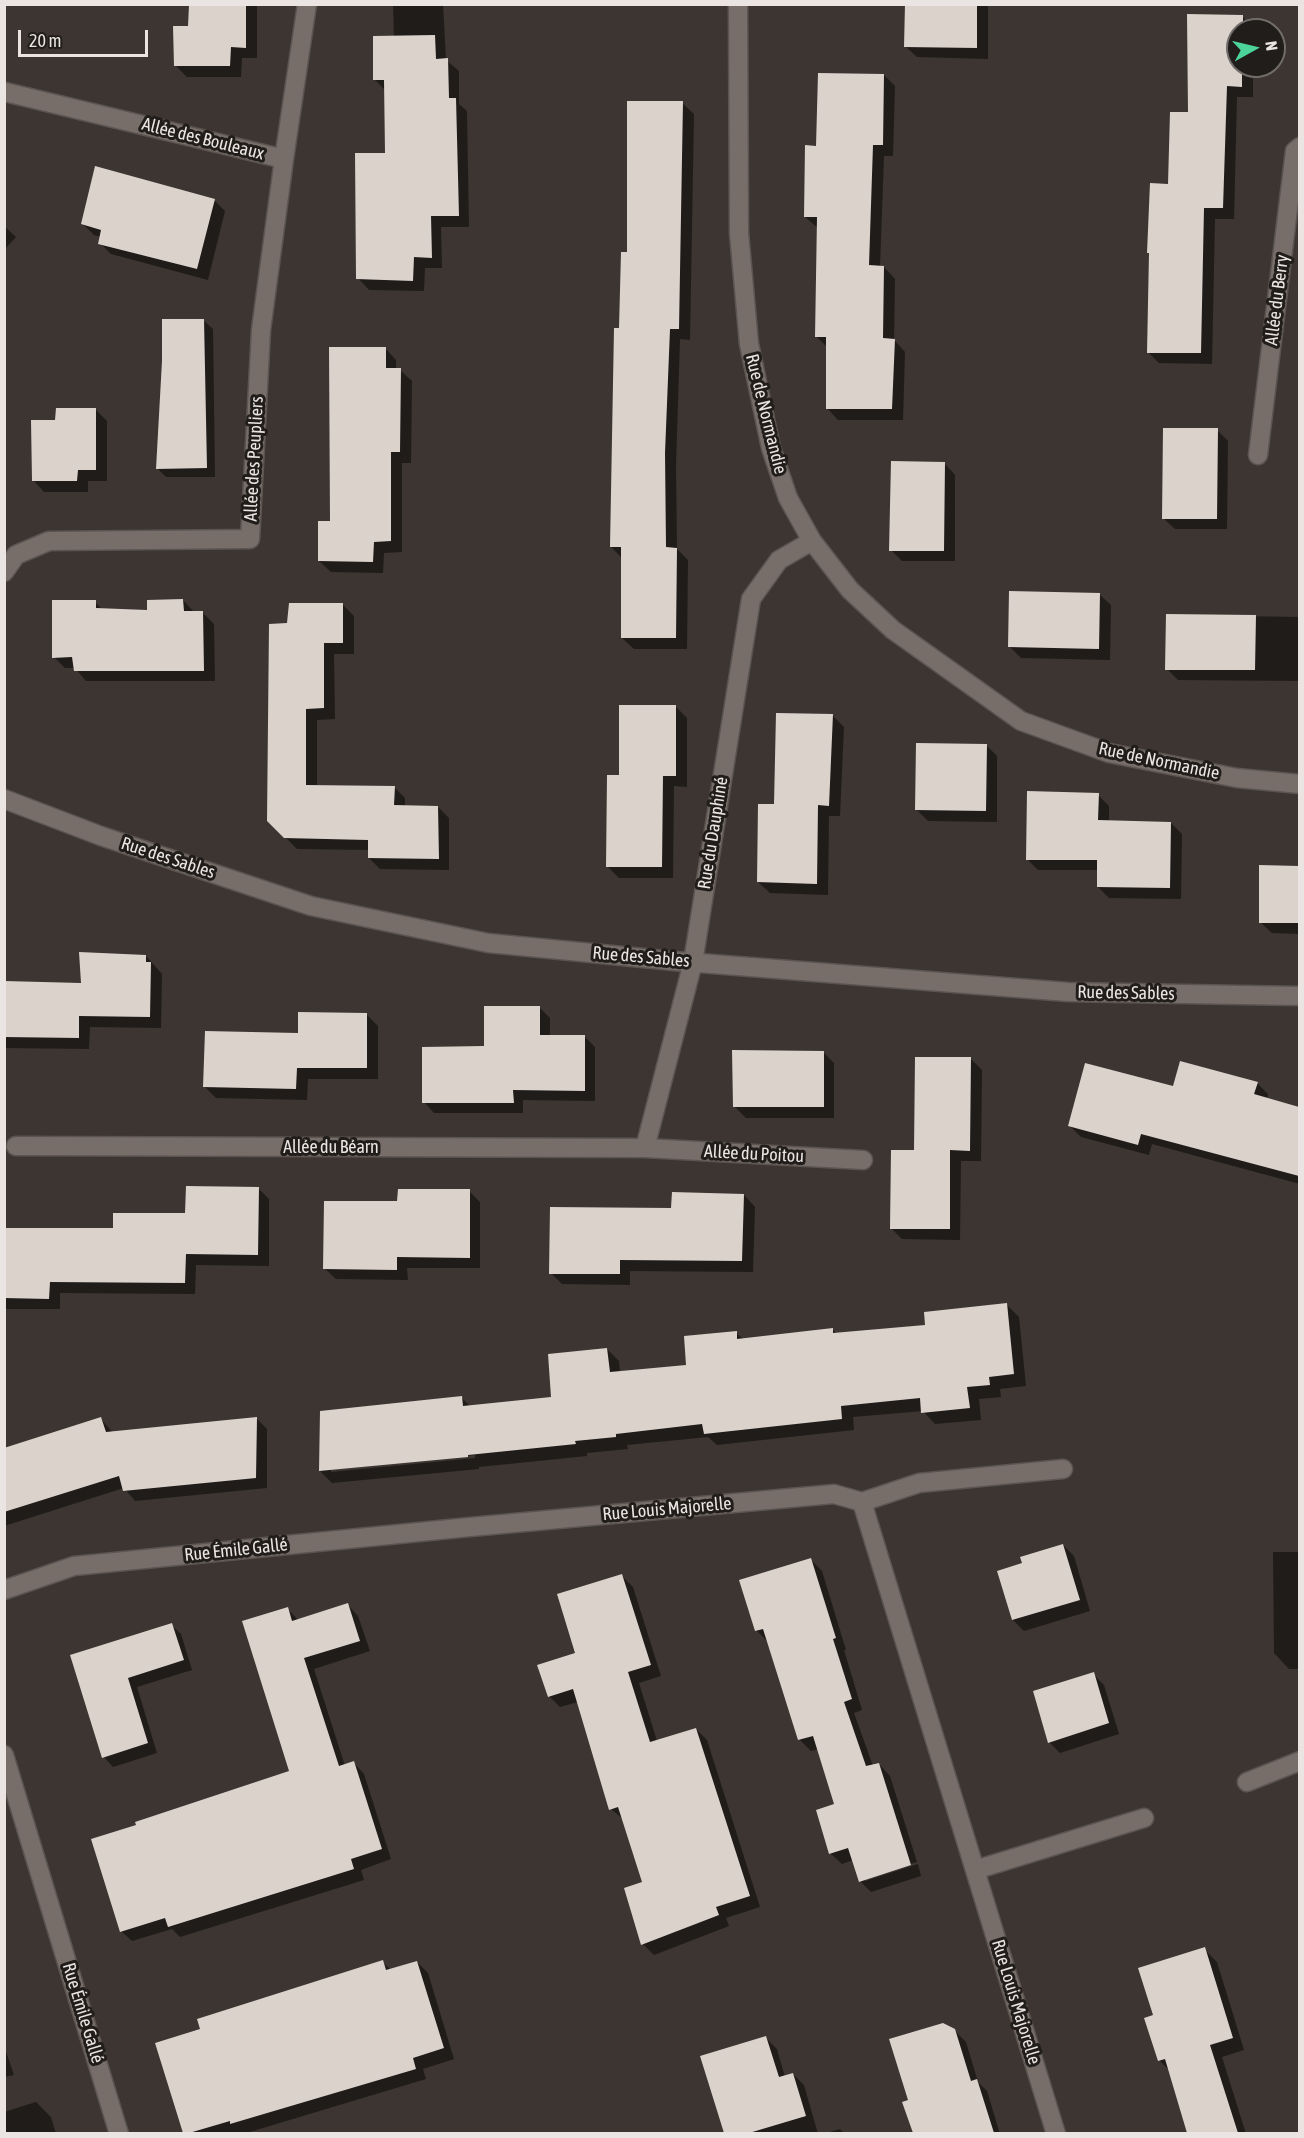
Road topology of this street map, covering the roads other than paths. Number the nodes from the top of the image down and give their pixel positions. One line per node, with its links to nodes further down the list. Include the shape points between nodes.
1 (308, 4): 5 (street, Allée des Bouleaux)
2 (738, 4): 7 (street, Rue de Normandie, via 739,233 749,344 771,448 788,498)
3 (5, 92): 5 (street, Allée des Bouleaux)
4 (1299, 147): 6 (street, Allée du Berry, via 1295,151)
5 (284, 159): 8 (street, Allée des Peupliers, via 261,330 250,539 49,541 16,555)
6 (1258, 455)
7 (812, 541): 9 (street, Rue de Normandie, via 850,590 893,630 1021,721 1109,753 1237,778); 11 (street, Rue du Dauphiné, via 779,560 751,599)
8 (4, 572)
9 (1299, 784)
10 (4, 799): 11 (street, Rue des Sables, via 101,836 311,906 488,943)
11 (693, 962): 12 (street, Rue des Sables, via 1068,993); 14 (street, Rue du Dauphiné)
12 (1299, 996)
13 (16, 1146): 14 (street, Allée du Béarn)
14 (645, 1148): 15 (street, Allée du Poitou)
15 (863, 1160)
16 (1063, 1470): 17 (street, via 920,1483)
17 (862, 1502): 18 (street, Rue Louis Majorelle, via 834,1494); 24 (street, Rue Louis Majorelle)
18 (470, 1527): 19 (street, Rue Émile Gallé, via 74,1566)
19 (4, 1590)
20 (4, 1755): 25 (street, Rue Émile Gallé)
21 (1299, 1761): 22 (street)
22 (1246, 1782)
23 (1144, 1818): 24 (street)
24 (975, 1870): 26 (street, Rue Louis Majorelle)
25 (119, 2133)
26 (1056, 2133)

